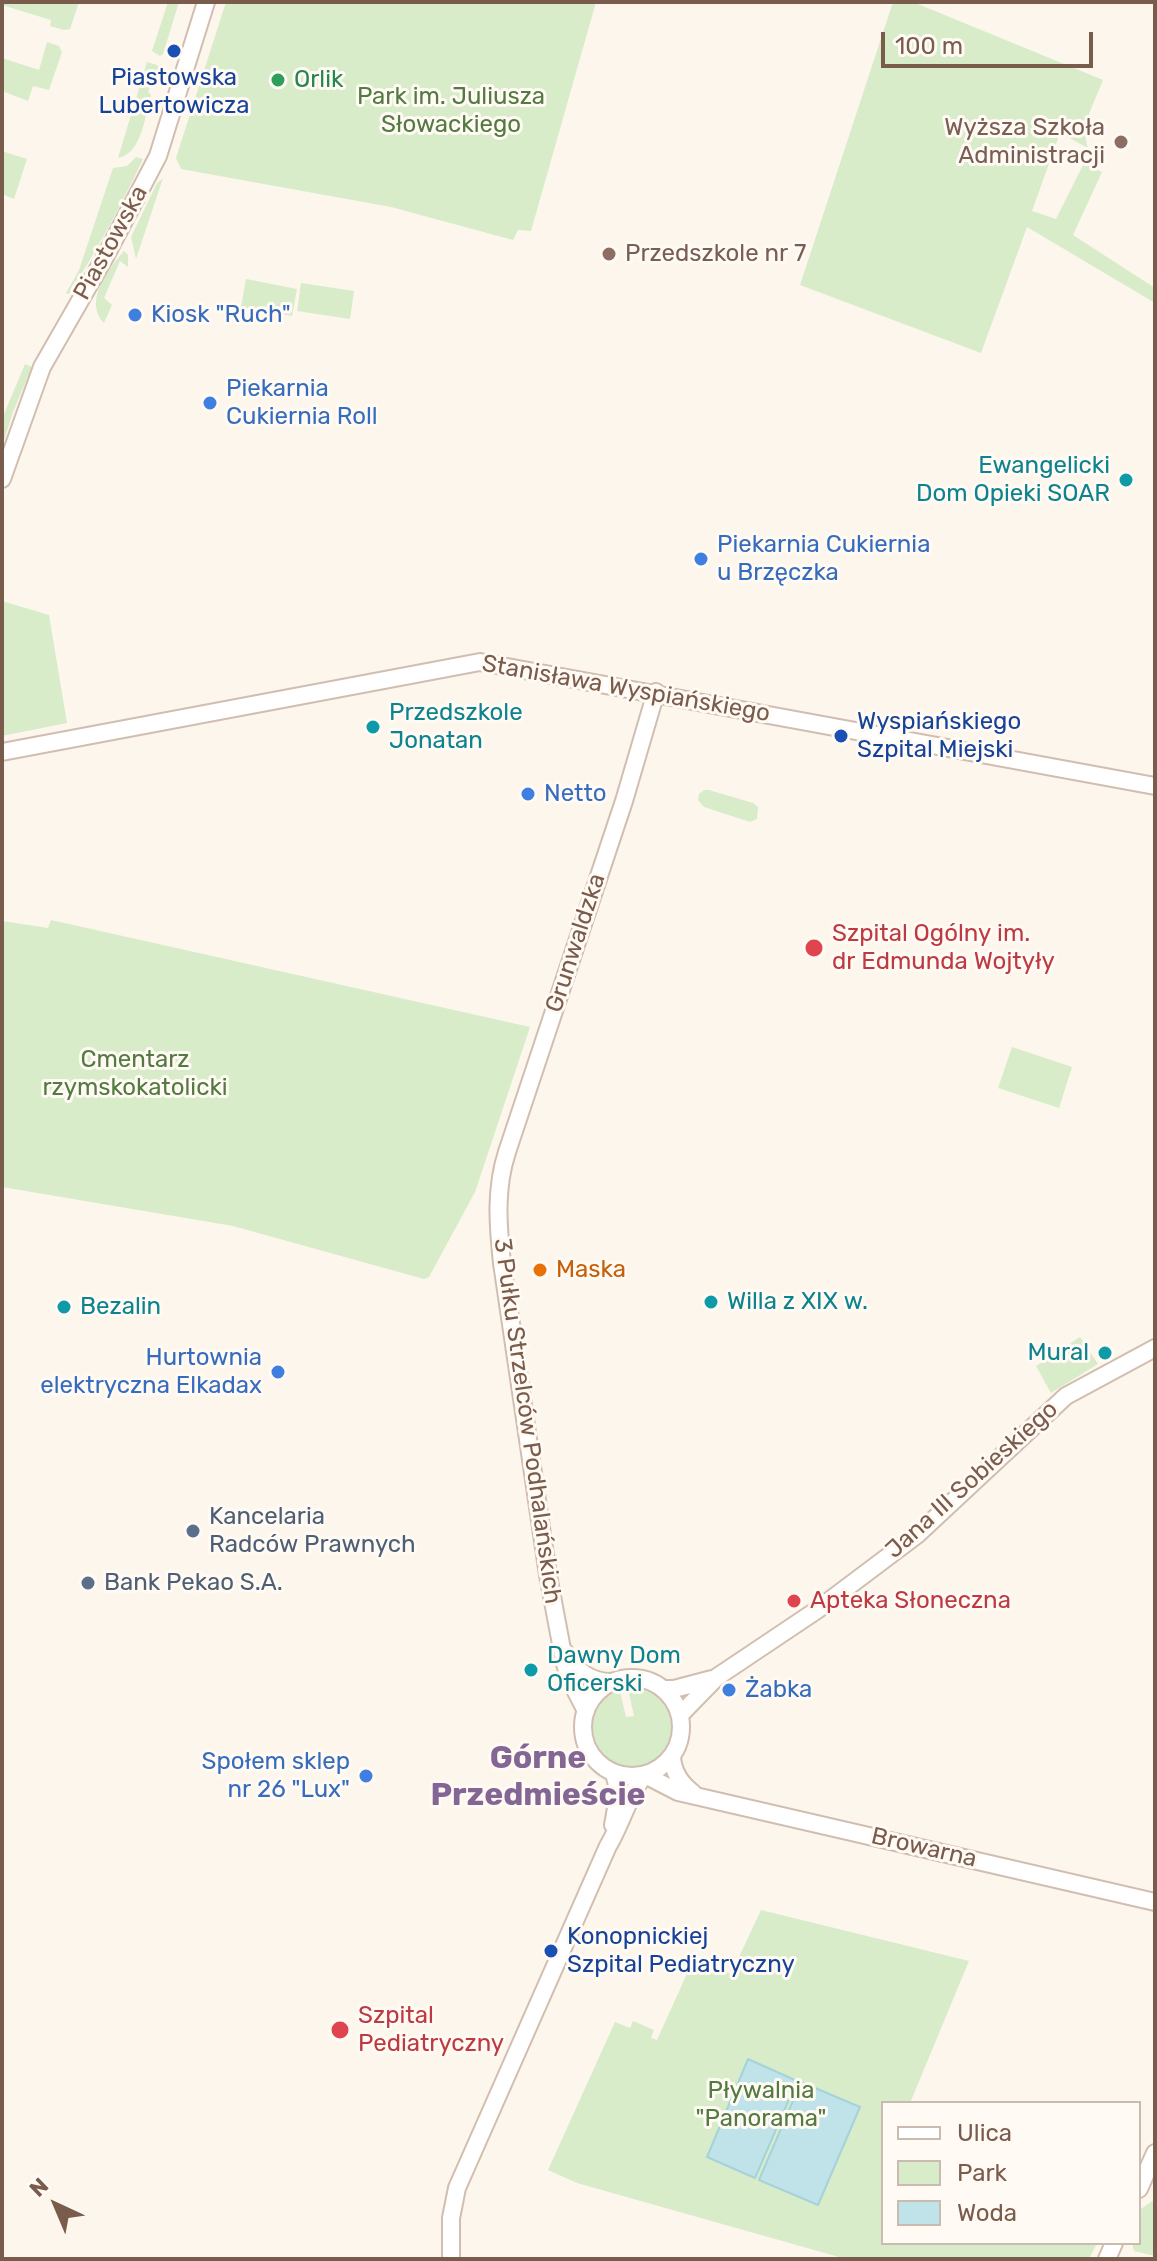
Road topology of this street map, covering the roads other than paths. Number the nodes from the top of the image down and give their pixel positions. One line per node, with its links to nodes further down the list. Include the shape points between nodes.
1 (206, 2): 2 (street, Piastowska, via 158,156 42,367)
2 (2, 479)
3 (656, 692): 4 (street, Stanisława Wyspiańskiego, via 474,662); 5 (street, Stanisława Wyspiańskiego); 6 (street, Grunwaldzka)
4 (2, 752)
5 (1155, 786)
6 (498, 1194): 8 (street, 3 Pułku Strzelców Podhalańskich, via 502,1263)
7 (1155, 1348): 9 (street, Jana III Sobieskiego, via 1066,1396 918,1534)
8 (563, 1647): 10 (street, 3 Pułku Strzelców Podhalańskich, via 588,1677); 12 (street, 3 Pułku Strzelców Podhalańskich, via 566,1671)
9 (717, 1677): 11 (street, Jana III Sobieskiego); 13 (street, Jana III Sobieskiego)
10 (611, 1682): 11 (street, via 639,1678); 12 (street)
11 (664, 1689): 13 (street)
12 (586, 1711): 15 (street, via 588,1749)
13 (680, 1715): 14 (street, via 682,1732)
14 (672, 1757): 16 (street); 17 (street, via 672,1766)
15 (613, 1772): 16 (street); 18 (street, via 617,1796)
16 (645, 1775): 17 (street, Browarna, via 678,1792); 18 (street)
17 (693, 1793): 19 (street, Browarna)
18 (608, 1846): 22 (street, via 457,2188)
19 (1155, 1902)
20 (1155, 2153): 21 (street)
21 (1141, 2184)
22 (451, 2259)

